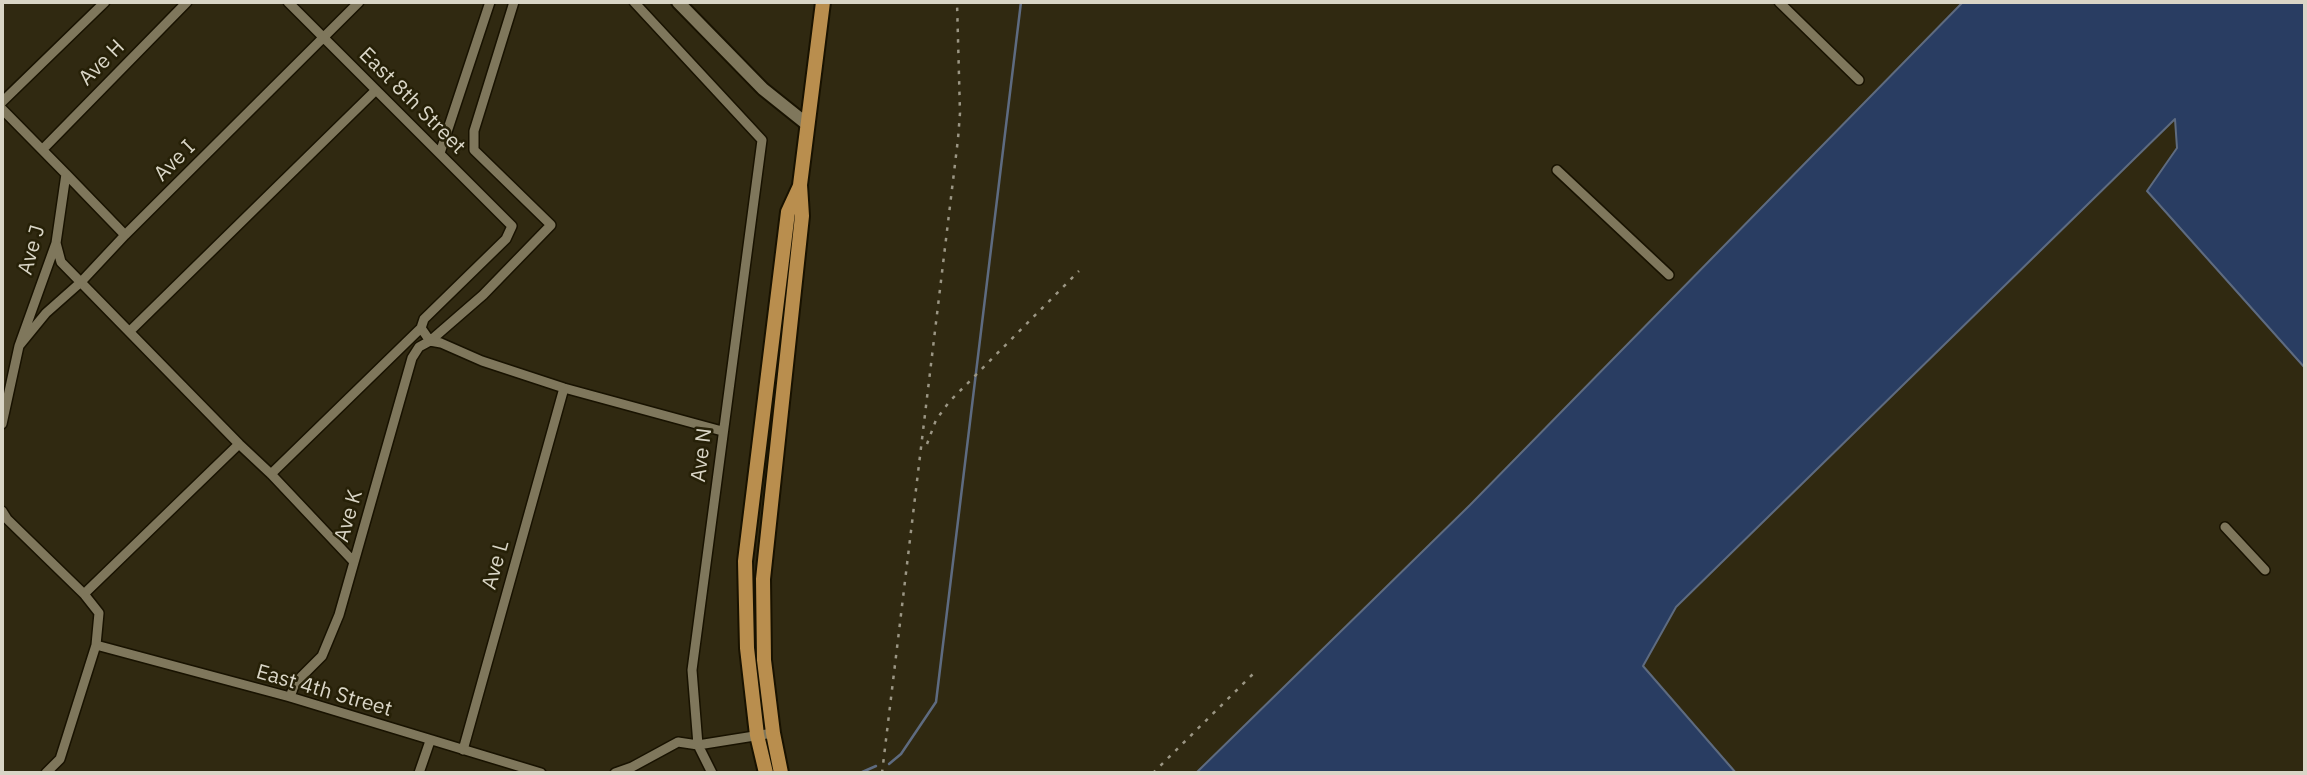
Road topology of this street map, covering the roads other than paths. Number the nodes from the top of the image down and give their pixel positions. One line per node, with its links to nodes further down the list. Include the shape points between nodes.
1 (105, 2): 14 (street)
2 (187, 2): 17 (street, Ave H)
3 (288, 2): 11 (street, East 8th Street)
4 (359, 2): 11 (street, Ave I)
5 (490, 2): 18 (street)
6 (514, 2): 28 (street, Ave K, via 474,131 474,150 551,225)
7 (634, 2): 32 (street, Ave N, via 762,140)
8 (678, 2): 16 (street, via 763,89)
9 (823, 2): 16 (main road)
10 (1779, 2): 12 (street)
11 (323, 37): 13 (street, East 8th Street); 22 (street, Ave I)
12 (1859, 80)
13 (376, 90): 18 (street, East 8th Street); 27 (street)
14 (2, 102)
15 (2, 109): 17 (street)
16 (808, 125): 21 (main road)
17 (43, 149): 20 (street)
18 (440, 153): 26 (street, East 8th Street, via 512,226 506,239 424,319)
19 (1557, 170): 24 (street)
20 (66, 174): 22 (street); 23 (street, Ave J)
21 (800, 185): 42 (main road, via 802,216 763,579 764,660); 43 (main road, via 788,212 746,561 747,648)
22 (125, 235): 25 (street, Ave I)
23 (56, 243): 25 (street, via 61,262); 29 (street, Ave J)
24 (1669, 275)
25 (81, 282): 27 (street); 29 (street, Ave I, via 46,313)
26 (421, 328): 28 (street); 34 (street)
27 (130, 331): 33 (street)
28 (430, 341): 30 (street); 37 (street, Ave K, via 412,358)
29 (19, 346): 31 (street, Ave J)
30 (564, 388): 32 (street); 46 (street, Ave L)
31 (2, 424)
32 (722, 431): 45 (street, Ave N, via 692,670)
33 (239, 444): 34 (street); 39 (street)
34 (271, 474): 37 (street)
35 (3, 519): 39 (street)
36 (2225, 527): 38 (street)
37 (354, 562): 41 (street, Ave K, via 322,656 295,683)
38 (2265, 570)
39 (84, 594): 40 (street, via 99,613)
40 (96, 645): 41 (street, East 4th Street); 47 (street, via 60,759)
41 (290, 697): 44 (street, East 4th Street)
42 (773, 733): 43 (street); 53 (main road)
43 (757, 735): 45 (street); 52 (main road)
44 (430, 740): 46 (street, East 4th Street); 48 (street)
45 (698, 745): 50 (street, via 678,742); 51 (street, Ave N)
46 (463, 750): 49 (street, East 4th Street)
47 (46, 773)
48 (419, 773)
49 (541, 773)
50 (615, 773)
51 (712, 773)
52 (766, 773)
53 (781, 773)

